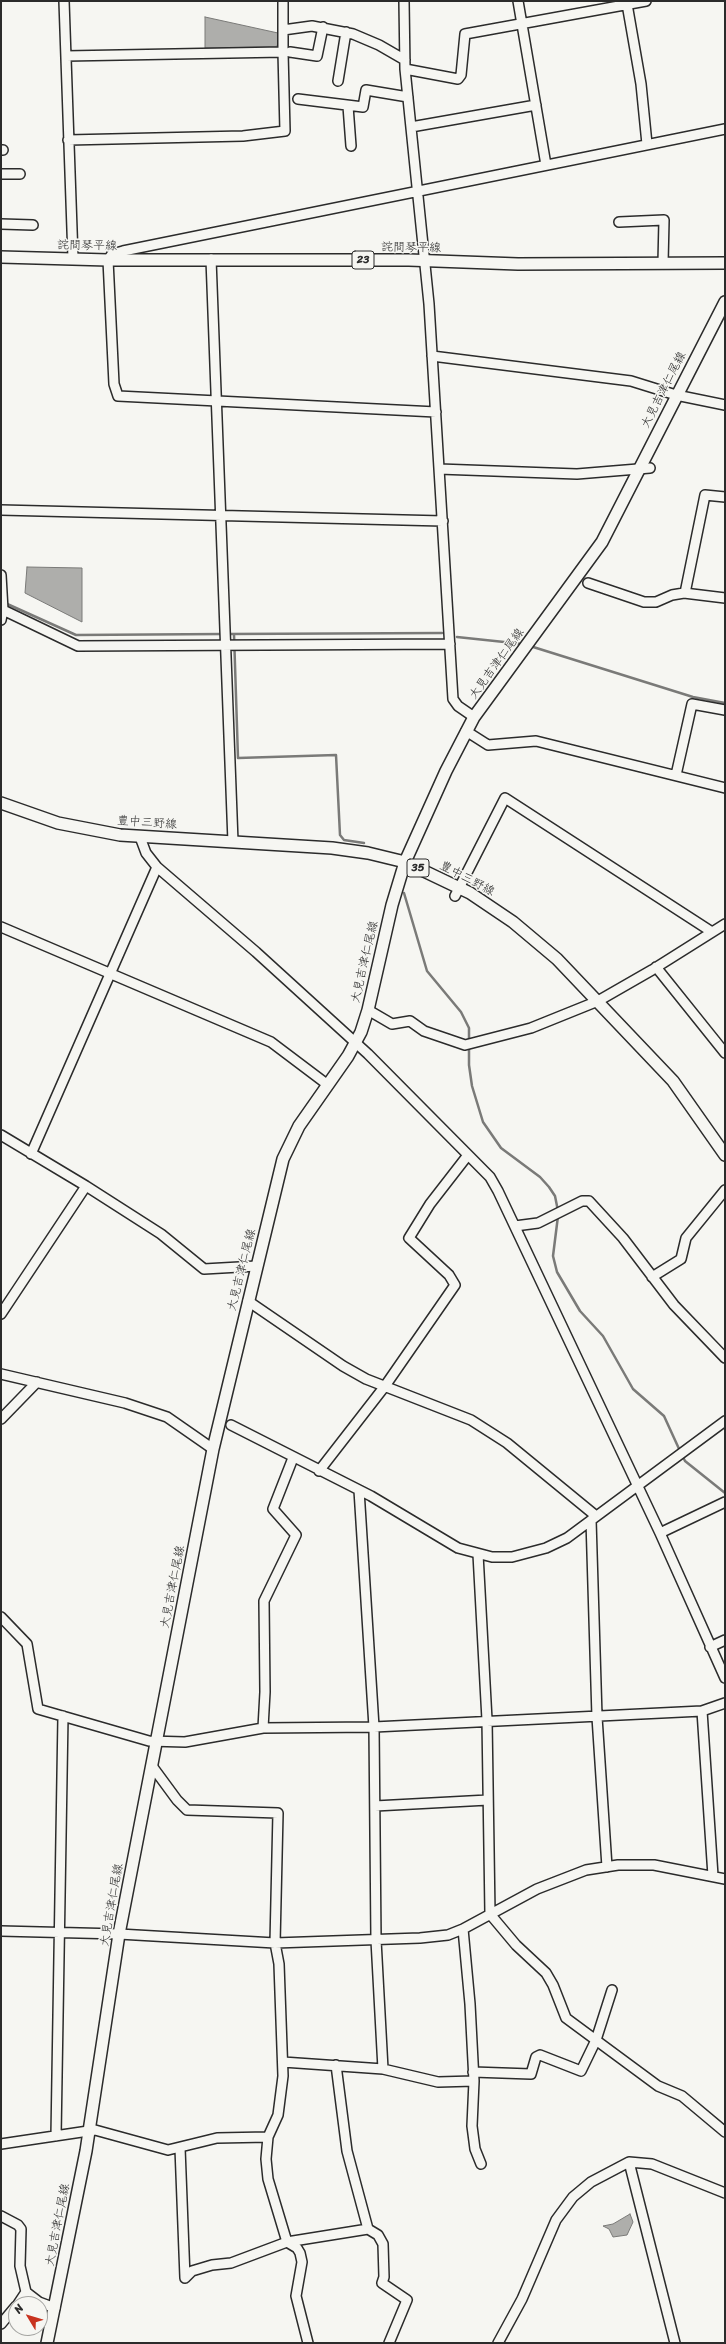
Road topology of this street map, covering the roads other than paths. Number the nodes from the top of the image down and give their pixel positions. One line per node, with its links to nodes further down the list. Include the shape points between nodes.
1 (64, 1): 12 (street)
2 (283, 1): 9 (street)
3 (404, 1): 13 (street)
4 (518, 1): 7 (street)
5 (646, 1): 6 (street)
6 (627, 4): 7 (street); 22 (street, via 641,84)
7 (522, 24): 13 (street, via 465,34 462,74 458,79); 17 (street)
8 (323, 27): 9 (street, via 294,27); 10 (street); 11 (street, via 317,56)
9 (283, 30): 11 (street)
10 (346, 32): 13 (street, via 379,45); 14 (street)
11 (286, 52): 12 (street); 21 (street, via 285,131 244,136)
12 (66, 56): 21 (street)
13 (405, 65): 15 (street)
14 (338, 81)
15 (408, 97): 18 (street, via 366,90 363,107); 19 (street)
16 (298, 99): 18 (street)
17 (536, 104): 19 (street); 24 (street)
18 (348, 106): 23 (street)
19 (411, 127): 27 (street)
20 (725, 129): 22 (street)
21 (68, 140): 32 (street)
22 (647, 144): 24 (street)
23 (351, 146)
24 (546, 165): 27 (street)
25 (1, 174): 26 (street)
26 (20, 174)
27 (417, 191): 34 (street, via 122,251 112,254); 35 (street)
28 (619, 222): 36 (street, via 664,220)
29 (1, 224): 30 (street)
30 (33, 225)
31 (1, 257): 32 (main road, 詫間琴平線 / 23)
32 (73, 258): 34 (main road, 詫間琴平線 / 23)
33 (211, 259): 34 (main road, 詫間琴平線 / 23); 35 (main road, 詫間琴平線 / 23); 41 (street)
34 (108, 260): 41 (street, via 115,394)
35 (424, 261): 36 (main road, 詫間琴平線 / 23); 39 (street)
36 (663, 263): 37 (main road, 詫間琴平線 / 23)
37 (725, 263)
38 (725, 302): 40 (main road, 大見吉津仁尾線)
39 (432, 356): 40 (street, via 631,381); 43 (street)
40 (676, 395): 42 (street); 45 (main road, 大見吉津仁尾線)
41 (215, 400): 43 (street); 49 (street)
42 (725, 405)
43 (436, 412): 46 (street)
44 (650, 468): 45 (street)
45 (639, 469): 46 (street, via 577,474); 60 (main road, 大見吉津仁尾線, via 602,542)
46 (439, 470): 50 (street)
47 (725, 497): 53 (street, via 705,495)
48 (1, 510): 49 (street)
49 (220, 517): 50 (street); 57 (street)
50 (443, 521): 58 (street)
51 (1, 576): 55 (street)
52 (588, 583): 53 (street, via 644,602 656,602)
53 (685, 593): 54 (street)
54 (725, 598)
55 (2, 610): 56 (street); 57 (street, via 78,646)
56 (1, 620)
57 (224, 644): 58 (street); 66 (street)
58 (450, 644): 60 (street, via 453,699 458,706)
59 (725, 710): 62 (street, via 692,704)
60 (474, 717): 61 (main road, 大見吉津仁尾線)
61 (466, 731): 62 (street, via 488,745 536,741); 67 (main road, 大見吉津仁尾線)
62 (676, 775): 63 (street)
63 (725, 788)
64 (1, 803): 65 (main road, 豊中三野線 / 35, via 88,831)
65 (140, 837): 66 (main road, 豊中三野線 / 35); 68 (street, via 146,852)
66 (233, 842): 67 (main road, 豊中三野線 / 35, via 332,848)
67 (405, 862): 69 (main road, 豊中三野線 / 35); 76 (main road, 大見吉津仁尾線, via 392,905)
68 (157, 867): 74 (street); 77 (street)
69 (457, 892): 72 (street, via 505,798); 75 (main road, 豊中三野線 / 35, via 482,900 528,933)
70 (725, 924): 72 (street)
71 (1, 928): 74 (street)
72 (712, 932): 73 (street)
73 (656, 967): 75 (street); 78 (street)
74 (110, 972): 79 (street, via 271,1042); 81 (street)
75 (598, 1001): 76 (street, via 531,1028 465,1045 424,1032 410,1021 392,1024); 82 (main road, 豊中三野線 / 35, via 673,1081)
76 (368, 1010): 77 (main road, 大見吉津仁尾線)
77 (356, 1043): 79 (main road, 大見吉津仁尾線); 83 (street)
78 (725, 1053)
79 (328, 1085): 87 (main road, 大見吉津仁尾線, via 299,1126 283,1159)
80 (1, 1135): 81 (street)
81 (31, 1154): 84 (street)
82 (725, 1155)
83 (468, 1156): 86 (street, via 490,1177); 94 (street, via 430,1204 409,1238 449,1275 456,1285)
84 (86, 1186): 87 (street, via 161,1234 204,1268); 90 (street)
85 (725, 1190): 88 (street, via 686,1238 681,1259)
86 (515, 1226): 88 (street, via 538,1223 582,1201 589,1201 623,1238); 101 (street)
87 (257, 1266): 89 (main road, 大見吉津仁尾線)
88 (652, 1277): 91 (street, via 674,1305)
89 (248, 1301): 94 (street, via 343,1366); 98 (main road, 大見吉津仁尾線)
90 (1, 1314)
91 (725, 1358)
92 (1, 1374): 93 (street)
93 (37, 1382): 95 (street); 98 (street, via 125,1403 167,1417)
94 (385, 1386): 100 (street); 104 (street, via 471,1420 507,1443)
95 (1, 1419)
96 (725, 1421): 101 (street)
97 (230, 1425): 99 (street)
98 (213, 1449): 118 (main road, 大見吉津仁尾線)
99 (293, 1458): 100 (street); 117 (street, via 273,1509 296,1535 264,1600)
100 (319, 1471): 102 (street)
101 (636, 1486): 104 (street); 105 (street)
102 (359, 1490): 106 (street, via 403,1513 458,1548); 116 (street)
103 (725, 1502): 105 (street)
104 (593, 1518): 106 (street, via 566,1538 546,1548 512,1557); 114 (street)
105 (660, 1533): 109 (street)
106 (478, 1554): 115 (street)
107 (1, 1618): 113 (street, via 27,1644 38,1709)
108 (725, 1640): 109 (street)
109 (710, 1647): 110 (street)
110 (725, 1678)
111 (725, 1703): 112 (street)
112 (702, 1711): 114 (street); 123 (street)
113 (63, 1716): 118 (street, via 148,1741); 128 (street)
114 (597, 1717): 115 (street); 122 (street)
115 (487, 1720): 116 (street); 120 (street)
116 (374, 1727): 117 (street); 121 (street)
117 (263, 1728): 118 (street, via 184,1742)
118 (156, 1741): 119 (main road, 大見吉津仁尾線)
119 (152, 1766): 129 (main road, 大見吉津仁尾線); 131 (street, via 187,1810 278,1813)
120 (488, 1800): 121 (street); 125 (street)
121 (375, 1806): 130 (street)
122 (607, 1867): 123 (street, via 654,1865); 125 (street, via 567,1876)
123 (713, 1876): 124 (street)
124 (725, 1879)
125 (490, 1914): 126 (street); 133 (street, via 516,1945 546,1973 566,2018)
126 (463, 1929): 130 (street, via 448,1935); 137 (street)
127 (1, 1931): 128 (street)
128 (59, 1932): 129 (street); 141 (street)
129 (119, 1934): 131 (street); 139 (main road, 大見吉津仁尾線)
130 (376, 1940): 131 (street); 136 (street)
131 (275, 1943): 134 (street, via 279,1964)
132 (612, 1990): 133 (street)
133 (596, 2040): 137 (street, via 581,2070 540,2055 536,2057 531,2074); 140 (street, via 658,2086 682,2096)
134 (283, 2062): 135 (street); 142 (street, via 278,2115)
135 (336, 2065): 136 (street); 149 (street, via 347,2151)
136 (383, 2069): 138 (street, via 438,2082)
137 (473, 2072): 138 (street)
138 (474, 2081): 146 (street, via 472,2126 475,2149)
139 (89, 2131): 141 (street); 144 (street, via 109,2133 168,2150); 153 (main road, 大見吉津仁尾線)
140 (725, 2132)
141 (56, 2136): 143 (street)
142 (268, 2137): 144 (street, via 217,2138); 150 (street, via 268,2179)
143 (1, 2144)
144 (180, 2148): 150 (street, via 185,2278 192,2271 231,2263)
145 (629, 2162): 147 (street, via 652,2164); 159 (street, via 591,2182 573,2197 556,2220 522,2299); 160 (street)
146 (481, 2164)
147 (725, 2193)
148 (1, 2216): 151 (street, via 21,2229 20,2266)
149 (368, 2229): 150 (street); 158 (street, via 378,2235 383,2244 382,2283 407,2300)
150 (287, 2242): 157 (street, via 297,2248 302,2262 296,2296)
151 (26, 2292): 152 (street); 153 (street, via 39,2302)
152 (23, 2296)
153 (55, 2308): 156 (main road, 大見吉津仁尾線)
154 (8, 2316): 155 (street)
155 (1, 2324)
156 (47, 2343)
157 (308, 2343)
158 (389, 2343)
159 (498, 2343)
160 (675, 2343)

